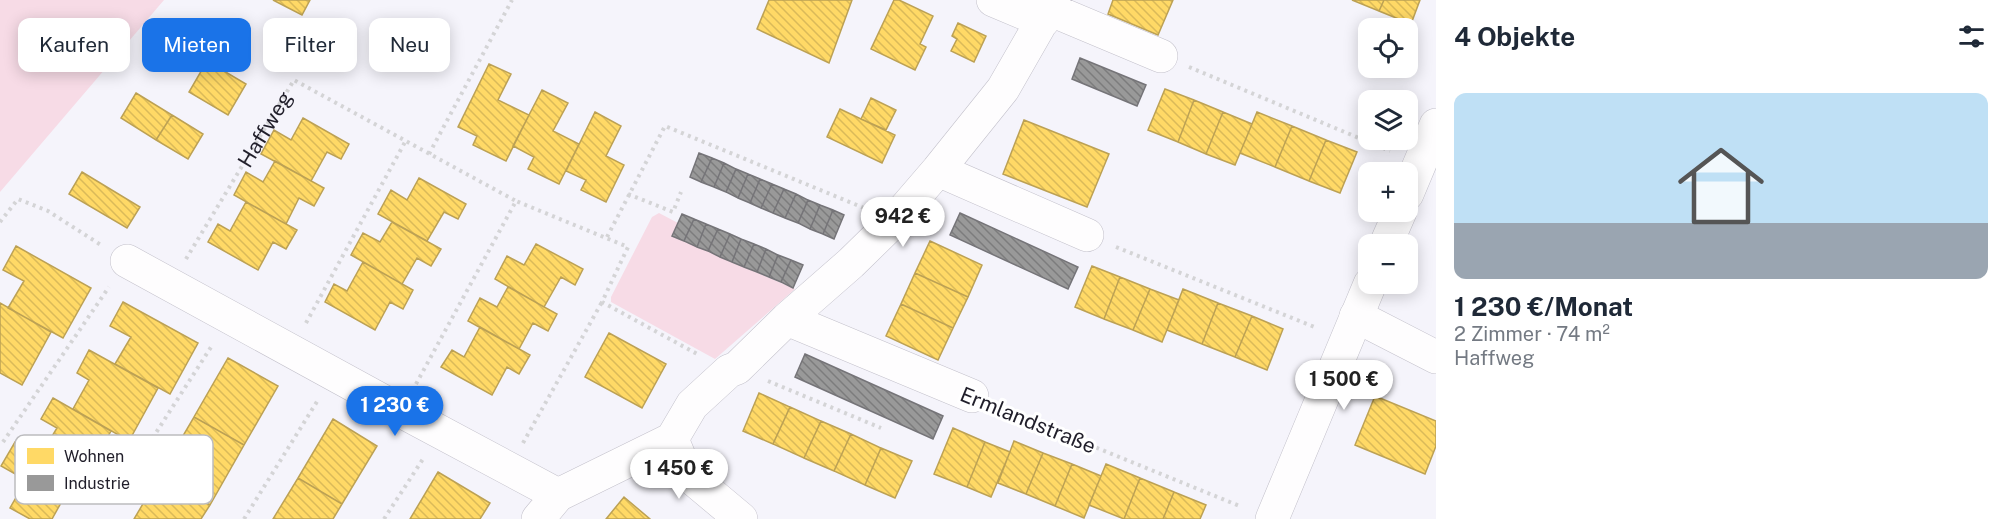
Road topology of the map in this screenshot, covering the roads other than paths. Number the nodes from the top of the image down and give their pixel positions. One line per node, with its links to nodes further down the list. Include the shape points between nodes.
1 (993, 0): 2 (street)
2 (1049, 10): 3 (street); 6 (street, via 1004,89)
3 (1161, 56)
4 (1436, 124): 5 (street)
5 (1418, 169)
6 (938, 170): 7 (street); 10 (street, via 895,220)
7 (1087, 235)
8 (127, 261): 15 (street, via 509,469)
9 (1366, 294): 11 (street)
10 (787, 319): 13 (street, Ermlandstraße); 14 (street, via 692,405)
11 (1351, 328): 12 (street); 16 (street)
12 (1436, 357)
13 (972, 396)
14 (672, 439): 15 (street); 17 (street, via 686,473)
15 (548, 507)
16 (1260, 514)
17 (741, 519)

